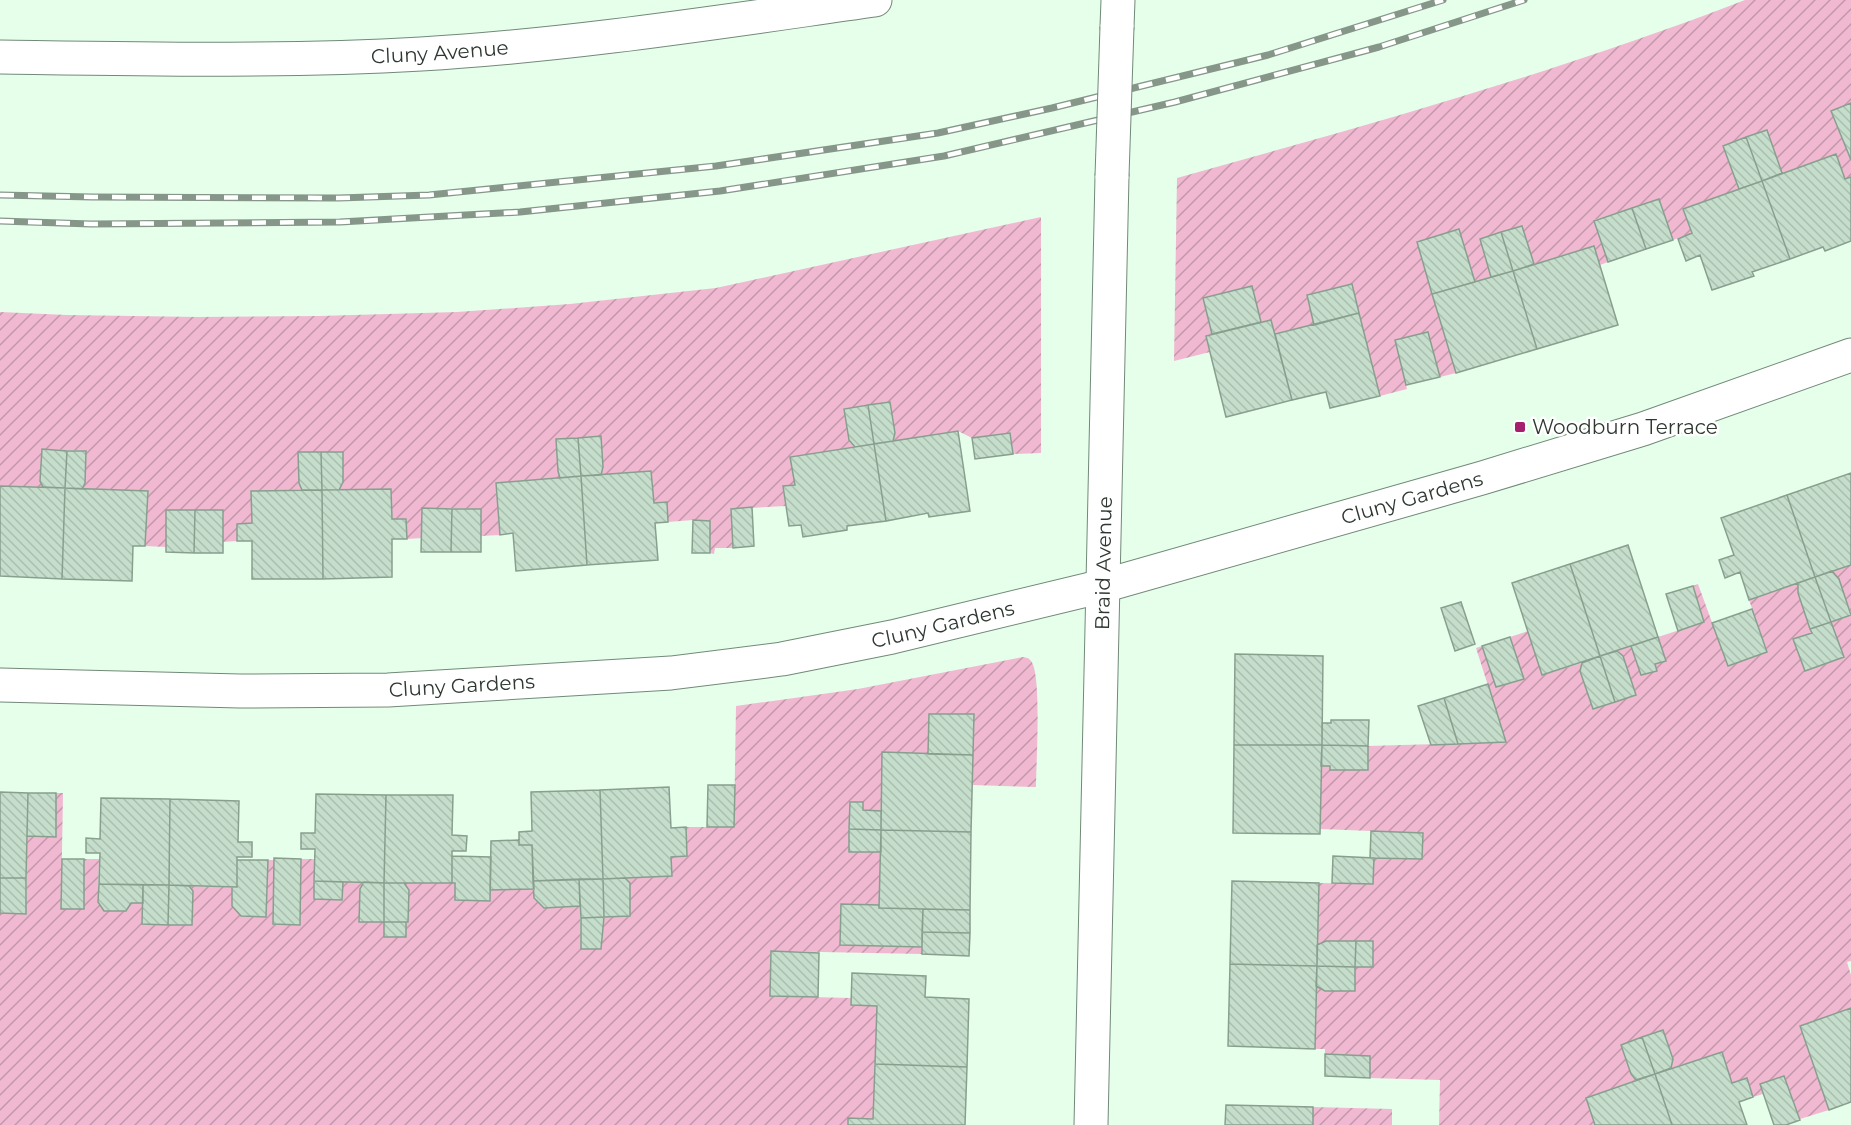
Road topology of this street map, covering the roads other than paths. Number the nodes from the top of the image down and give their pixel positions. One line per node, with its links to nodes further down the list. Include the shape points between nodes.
1 (875, 0): 3 (street, Cluny Avenue, via 614,36 424,54 319,59)
2 (1117, 13): 5 (street, Braid Avenue, bridge)
3 (0, 57)
4 (1851, 356): 5 (street, Cluny Gardens, via 1643,429)
5 (1103, 586): 6 (street, Cluny Gardens, via 892,637 782,659 671,673 388,690); 7 (street, Braid Avenue)
6 (0, 685)
7 (1091, 1125)

